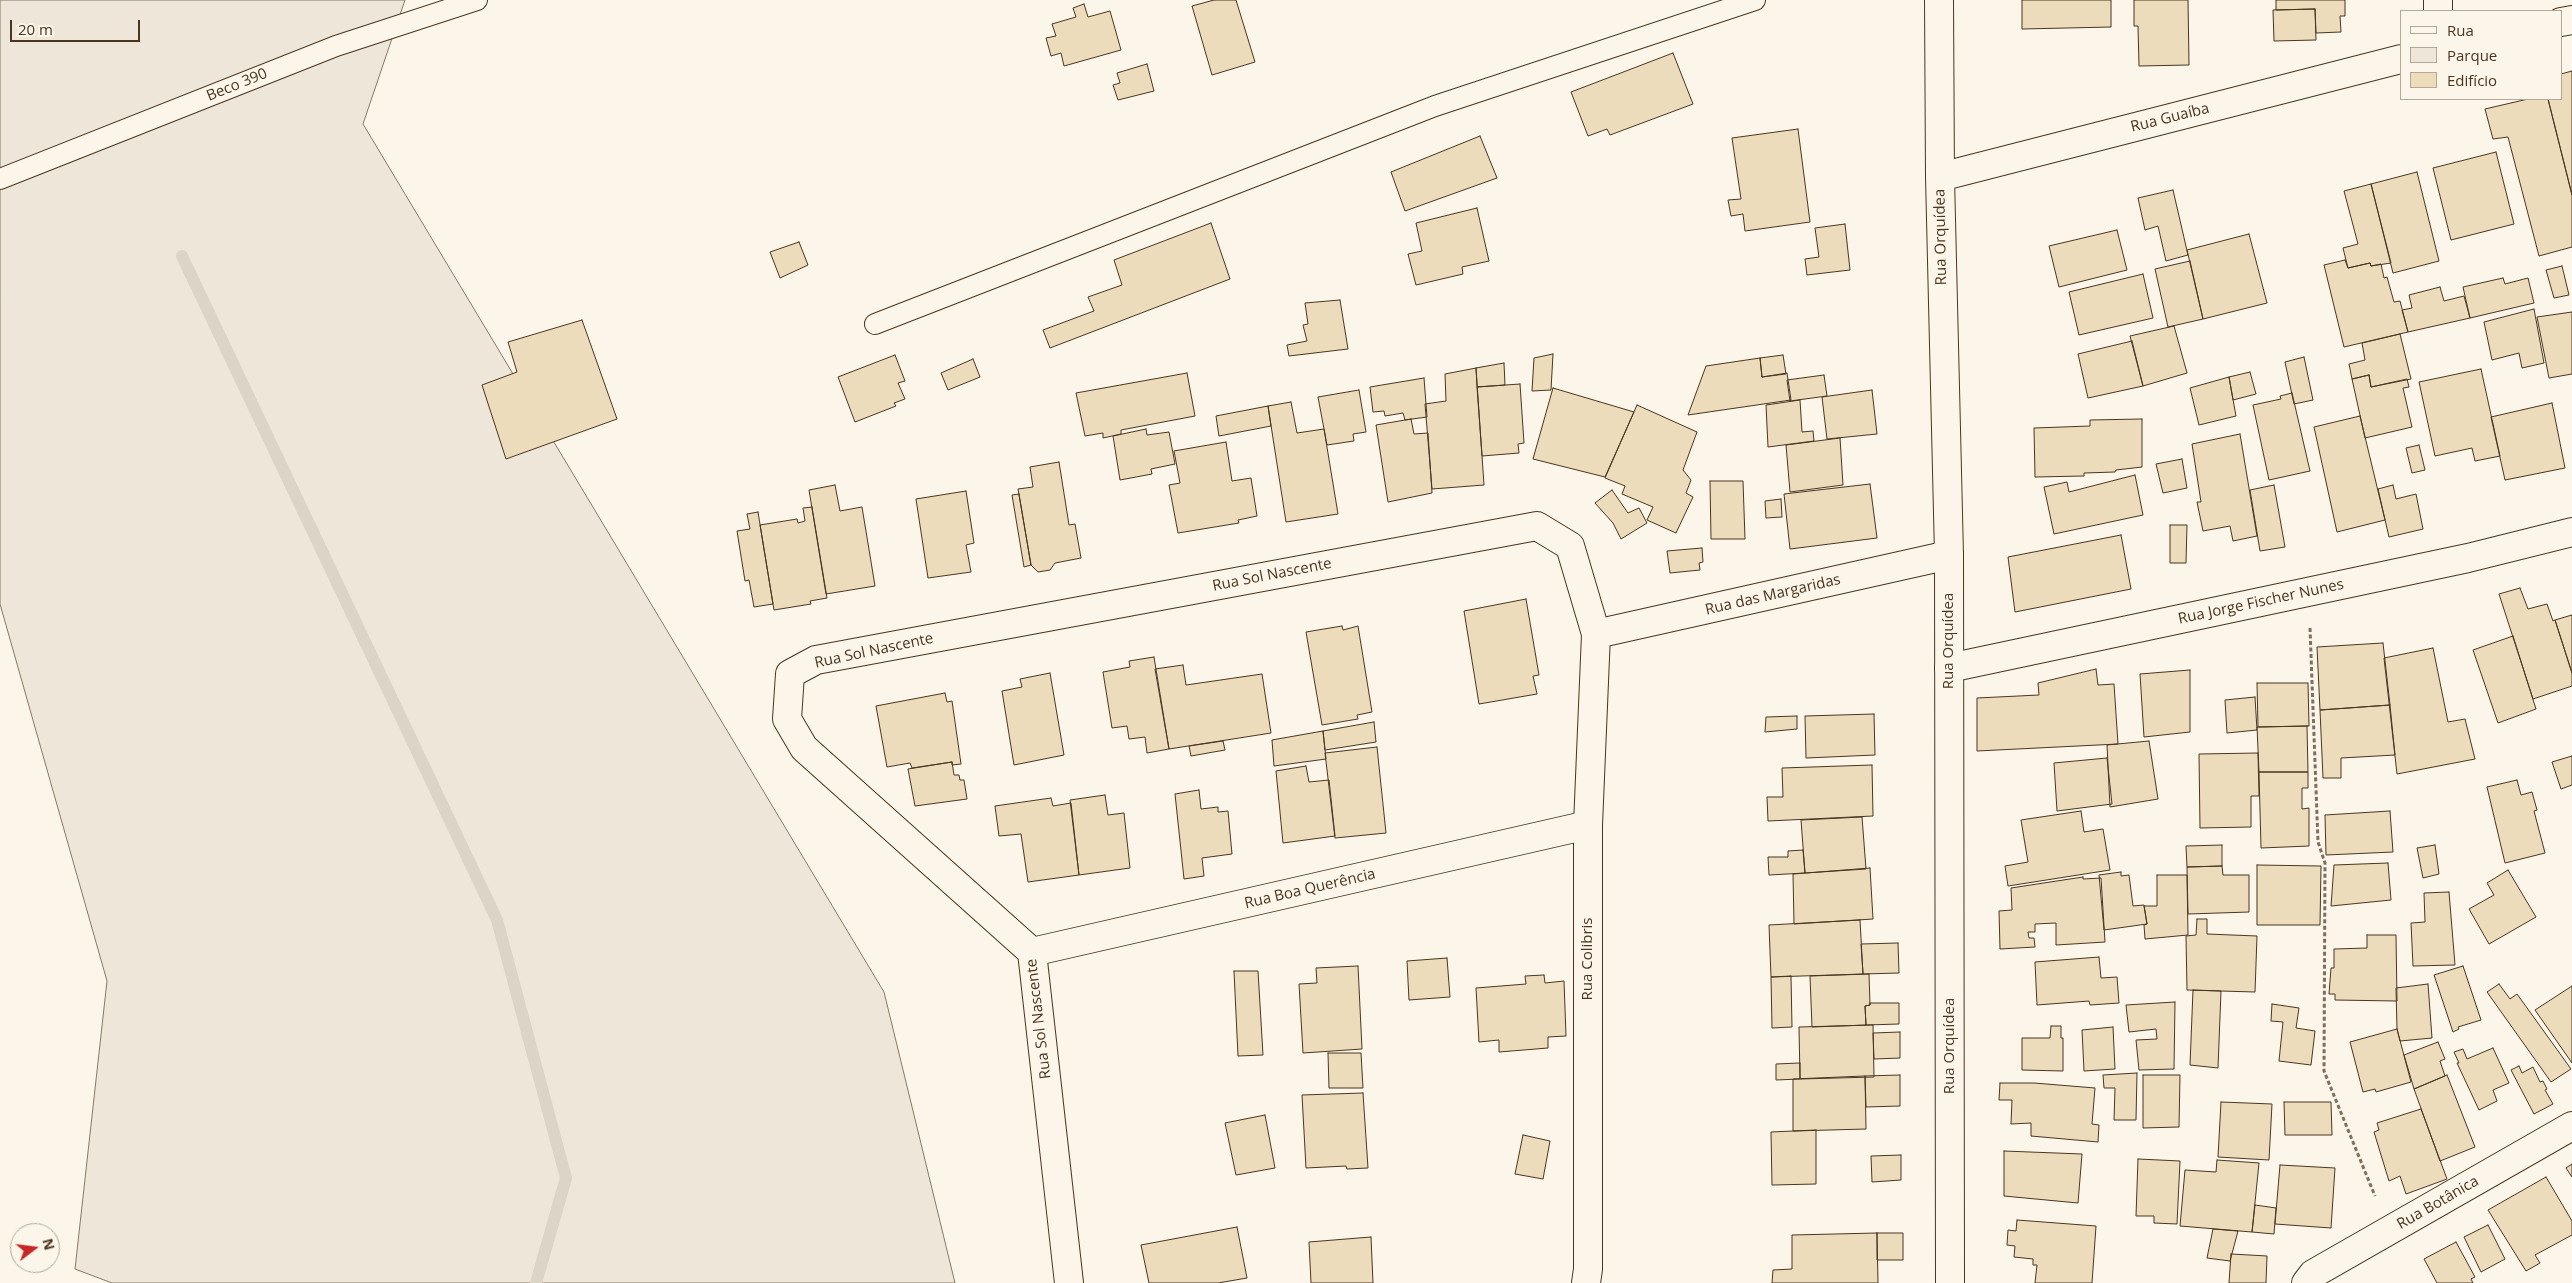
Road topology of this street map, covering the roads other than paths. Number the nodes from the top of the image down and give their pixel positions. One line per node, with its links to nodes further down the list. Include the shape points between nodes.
1 (477, 0): 6 (lane, Beco 390, via 336,46)
2 (1755, 0): 7 (lane, via 1436,106)
3 (1939, 0): 5 (street, Rua Orquídea)
4 (2400, 59): 5 (street, Rua Guaíba)
5 (1940, 177): 9 (street, Rua Orquídea)
6 (0, 179)
7 (875, 324)
8 (2572, 532): 11 (street, Rua Jorge Fischer Nunes, via 2468,558)
9 (1949, 555): 10 (street, Rua das Margaridas); 11 (street, Rua Orquídea)
10 (1596, 634): 12 (street, Rua Colibris); 13 (street, Rua Sol Nascente, via 1570,546 1537,526 816,660 790,674 787,719 804,748)
11 (1949, 668): 17 (street, Rua Orquídea)
12 (1588, 825): 13 (street, Rua Boa Querência); 16 (street, Rua Colibris)
13 (1032, 952): 15 (street, Rua Sol Nascente)
14 (2572, 1126): 18 (street, Rua Botânica, via 2313,1274)
15 (1069, 1283)
16 (1586, 1283)
17 (1950, 1283)
18 (2306, 1283)

